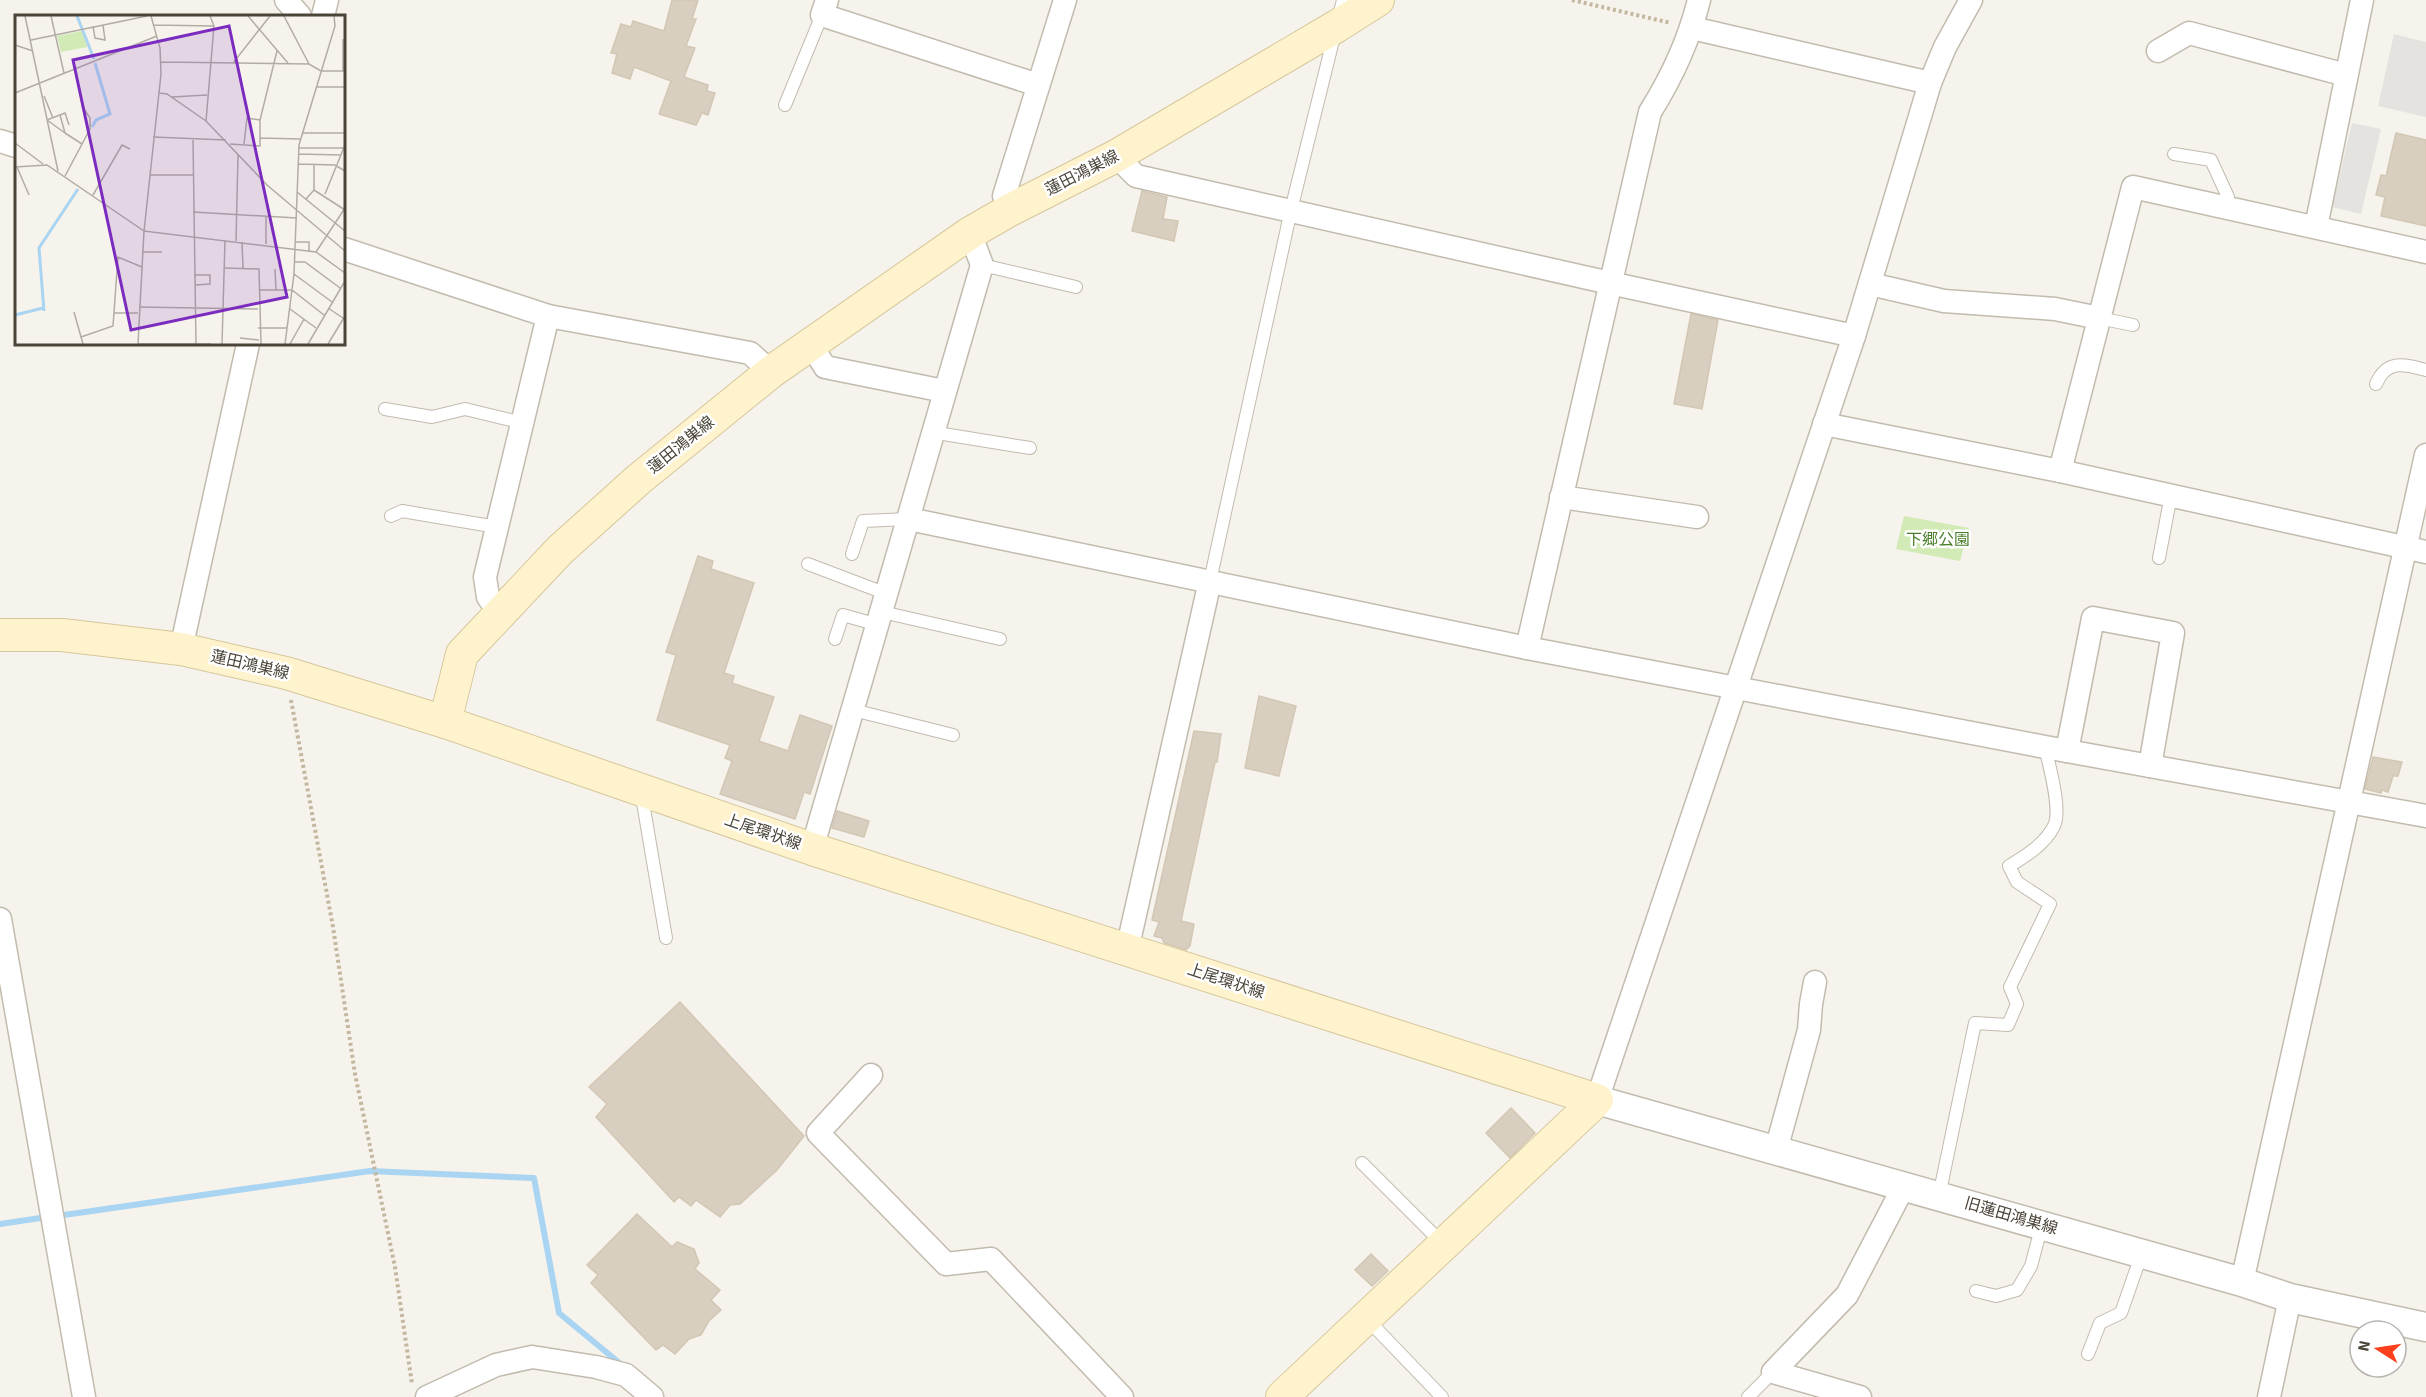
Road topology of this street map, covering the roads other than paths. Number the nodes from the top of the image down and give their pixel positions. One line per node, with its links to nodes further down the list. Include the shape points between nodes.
1 (286, 0): 10 (street)
2 (327, 0): 11 (street)
3 (1065, 0): 16 (street)
4 (1378, 0): 9 (main road, 蓮田鴻巣線)
5 (1700, 0): 12 (street)
6 (1971, 0): 15 (street)
7 (2362, 0): 14 (street)
8 (824, 8): 16 (street); 17 (lane)
9 (1340, 13): 21 (main road, 蓮田鴻巣線); 24 (lane)
10 (299, 15)
11 (323, 15)
12 (1692, 28): 15 (street); 30 (street, via 1650,112)
13 (2158, 51): 14 (street, via 2189,33)
14 (2346, 75): 25 (street)
15 (1930, 83): 31 (street)
16 (1038, 85): 23 (street, via 1004,196)
17 (785, 105)
18 (0, 141): 19 (street)
19 (15, 146)
20 (2174, 154): 22 (lane, via 2211,160 2228,197)
21 (1116, 156): 23 (main road, 蓮田鴻巣線); 24 (street, via 1136,176)
22 (2225, 207): 25 (street); 34 (street, via 2133,187)
23 (1010, 210): 26 (main road, 蓮田鴻巣線)
24 (1291, 210): 30 (street); 60 (lane)
25 (2316, 227): 28 (street)
26 (970, 233): 29 (street); 37 (main road, 蓮田鴻巣線)
27 (345, 249): 33 (street)
28 (2426, 252)
29 (982, 265): 32 (lane); 42 (street)
30 (1610, 284): 36 (street); 51 (street)
31 (1870, 284): 34 (street, via 1944,301 2055,309); 36 (street)
32 (1076, 287)
33 (549, 316): 40 (street, via 750,353); 44 (street)
34 (2100, 318): 35 (lane); 49 (street)
35 (2133, 325)
36 (1854, 336): 45 (street)
37 (810, 343): 40 (main road, 蓮田鴻巣線); 42 (street, via 825,368)
38 (249, 345): 67 (street)
39 (2426, 370): 41 (lane, via 2404,364 2391,366)
40 (771, 372): 62 (main road, 蓮田鴻巣線, via 639,479 560,550)
41 (2376, 384)
42 (944, 391): 46 (street)
43 (385, 409): 44 (lane, via 432,417 465,409)
44 (523, 423): 55 (street)
45 (1824, 424): 49 (street); 68 (street)
46 (932, 432): 47 (lane); 54 (street)
47 (1030, 448)
48 (2426, 455): 56 (street)
49 (2060, 471): 50 (street)
50 (2171, 495): 56 (street); 58 (lane)
51 (1561, 497): 53 (street); 66 (street)
52 (391, 516): 55 (lane, via 402,511)
53 (1697, 517)
54 (909, 519): 57 (lane, via 863,522); 60 (street); 61 (street)
55 (498, 527): 62 (street, via 485,578 488,597)
56 (2416, 549): 76 (street)
57 (852, 554)
58 (2159, 558)
59 (808, 564): 61 (lane)
60 (1210, 581): 66 (street); 81 (street)
61 (882, 610): 64 (lane, via 843,615); 65 (lane); 69 (street)
62 (501, 614): 70 (main road, 蓮田鴻巣線, via 462,654)
63 (0, 635): 67 (main road, 蓮田鴻巣線, via 62,635)
64 (835, 639)
65 (1000, 639)
66 (1527, 648): 68 (street)
67 (182, 649): 70 (main road, 蓮田鴻巣線, via 286,673)
68 (1735, 688): 72 (street); 84 (street)
69 (853, 710): 71 (lane); 78 (street)
70 (445, 722): 75 (main road, 上尾環状線)
71 (953, 735)
72 (2045, 747): 73 (street); 88 (lane, via 2055,787 2055,824 2031,853 2009,866 2017,882 2050,904 2010,987 2017,1004 2008,1025 1975,1023)
73 (2067, 751): 74 (street); 74 (street, via 2093,618 2172,633)
74 (2150, 766): 76 (street)
75 (641, 790): 78 (main road, 上尾環状線); 80 (lane)
76 (2349, 802): 77 (street); 92 (street)
77 (2426, 816)
78 (812, 849): 81 (main road, 上尾環状線)
79 (0, 919): 100 (street)
80 (666, 938)
81 (1127, 950): 84 (main road, 上尾環状線)
82 (1815, 982): 85 (street, via 1809,1030)
83 (871, 1075): 102 (street, via 818,1133 946,1264 992,1259)
84 (1597, 1100): 85 (street, 旧蓮田鴻巣線); 90 (main road)
85 (1776, 1150): 87 (street, 旧蓮田鴻巣線)
86 (1362, 1163): 90 (lane)
87 (1904, 1186): 88 (street, 旧蓮田鴻巣線); 98 (street, via 1847,1295)
88 (1939, 1196): 89 (street, 旧蓮田鴻巣線)
89 (2042, 1225): 91 (street, 旧蓮田鴻巣線); 93 (lane, via 2031,1266 2017,1290 1996,1296)
90 (1444, 1245): 95 (main road)
91 (2142, 1253): 92 (street, 旧蓮田鴻巣線); 97 (lane, via 2121,1313 2100,1323)
92 (2242, 1282): 94 (street, 旧蓮田鴻巣線)
93 (1976, 1291)
94 (2290, 1298): 96 (street, 旧蓮田鴻巣線); 107 (street)
95 (1366, 1318): 103 (main road); 104 (lane)
96 (2426, 1328)
97 (2088, 1354)
98 (1773, 1372): 105 (lane); 106 (street)
99 (419, 1391): 101 (street, via 532,1357 626,1375)
100 (84, 1397)
101 (652, 1397)
102 (1122, 1397)
103 (1282, 1397)
104 (1442, 1397)
105 (1748, 1397)
106 (1860, 1397)
107 (2269, 1397)

